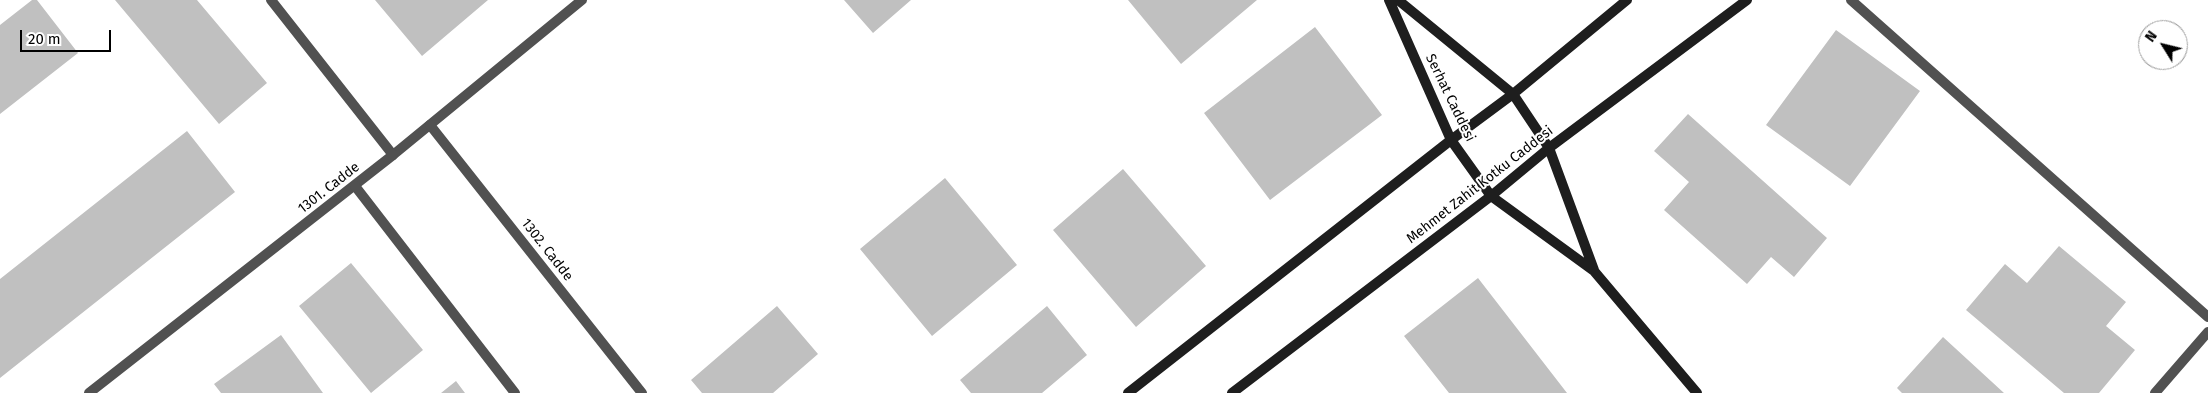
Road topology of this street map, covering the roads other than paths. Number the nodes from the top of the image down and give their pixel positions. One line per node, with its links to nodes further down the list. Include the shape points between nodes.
1 (271, 0): 12 (street)
2 (582, 0): 9 (street, 1301. Cadde)
3 (1389, 0): 10 (main road, Serhat Caddesi)
4 (1398, 0): 8 (main road, Serhat Caddesi)
5 (1627, 0): 8 (main road)
6 (1747, 0): 11 (main road, Mehmet Zahit Kotku Caddesi)
7 (1851, 0): 16 (street)
8 (1513, 94): 10 (main road); 11 (main road, Serhat Caddesi)
9 (430, 125): 12 (street, 1301. Cadde); 20 (street, 1302. Cadde)
10 (1451, 140): 14 (main road, Serhat Caddesi); 21 (main road)
11 (1549, 148): 14 (main road, Mehmet Zahit Kotku Caddesi); 15 (main road, Serhat Caddesi)
12 (393, 155): 13 (street, 1301. Cadde)
13 (355, 186): 18 (street, 1301. Cadde); 19 (street)
14 (1490, 196): 15 (main road, Serhat Caddesi); 22 (main road, Mehmet Zahit Kotku Caddesi)
15 (1594, 271): 23 (main road, Serhat Caddesi)
16 (2208, 317)
17 (2208, 332): 24 (street)
18 (89, 393)
19 (515, 393)
20 (642, 393)
21 (1128, 393)
22 (1232, 393)
23 (1697, 393)
24 (2155, 393)

